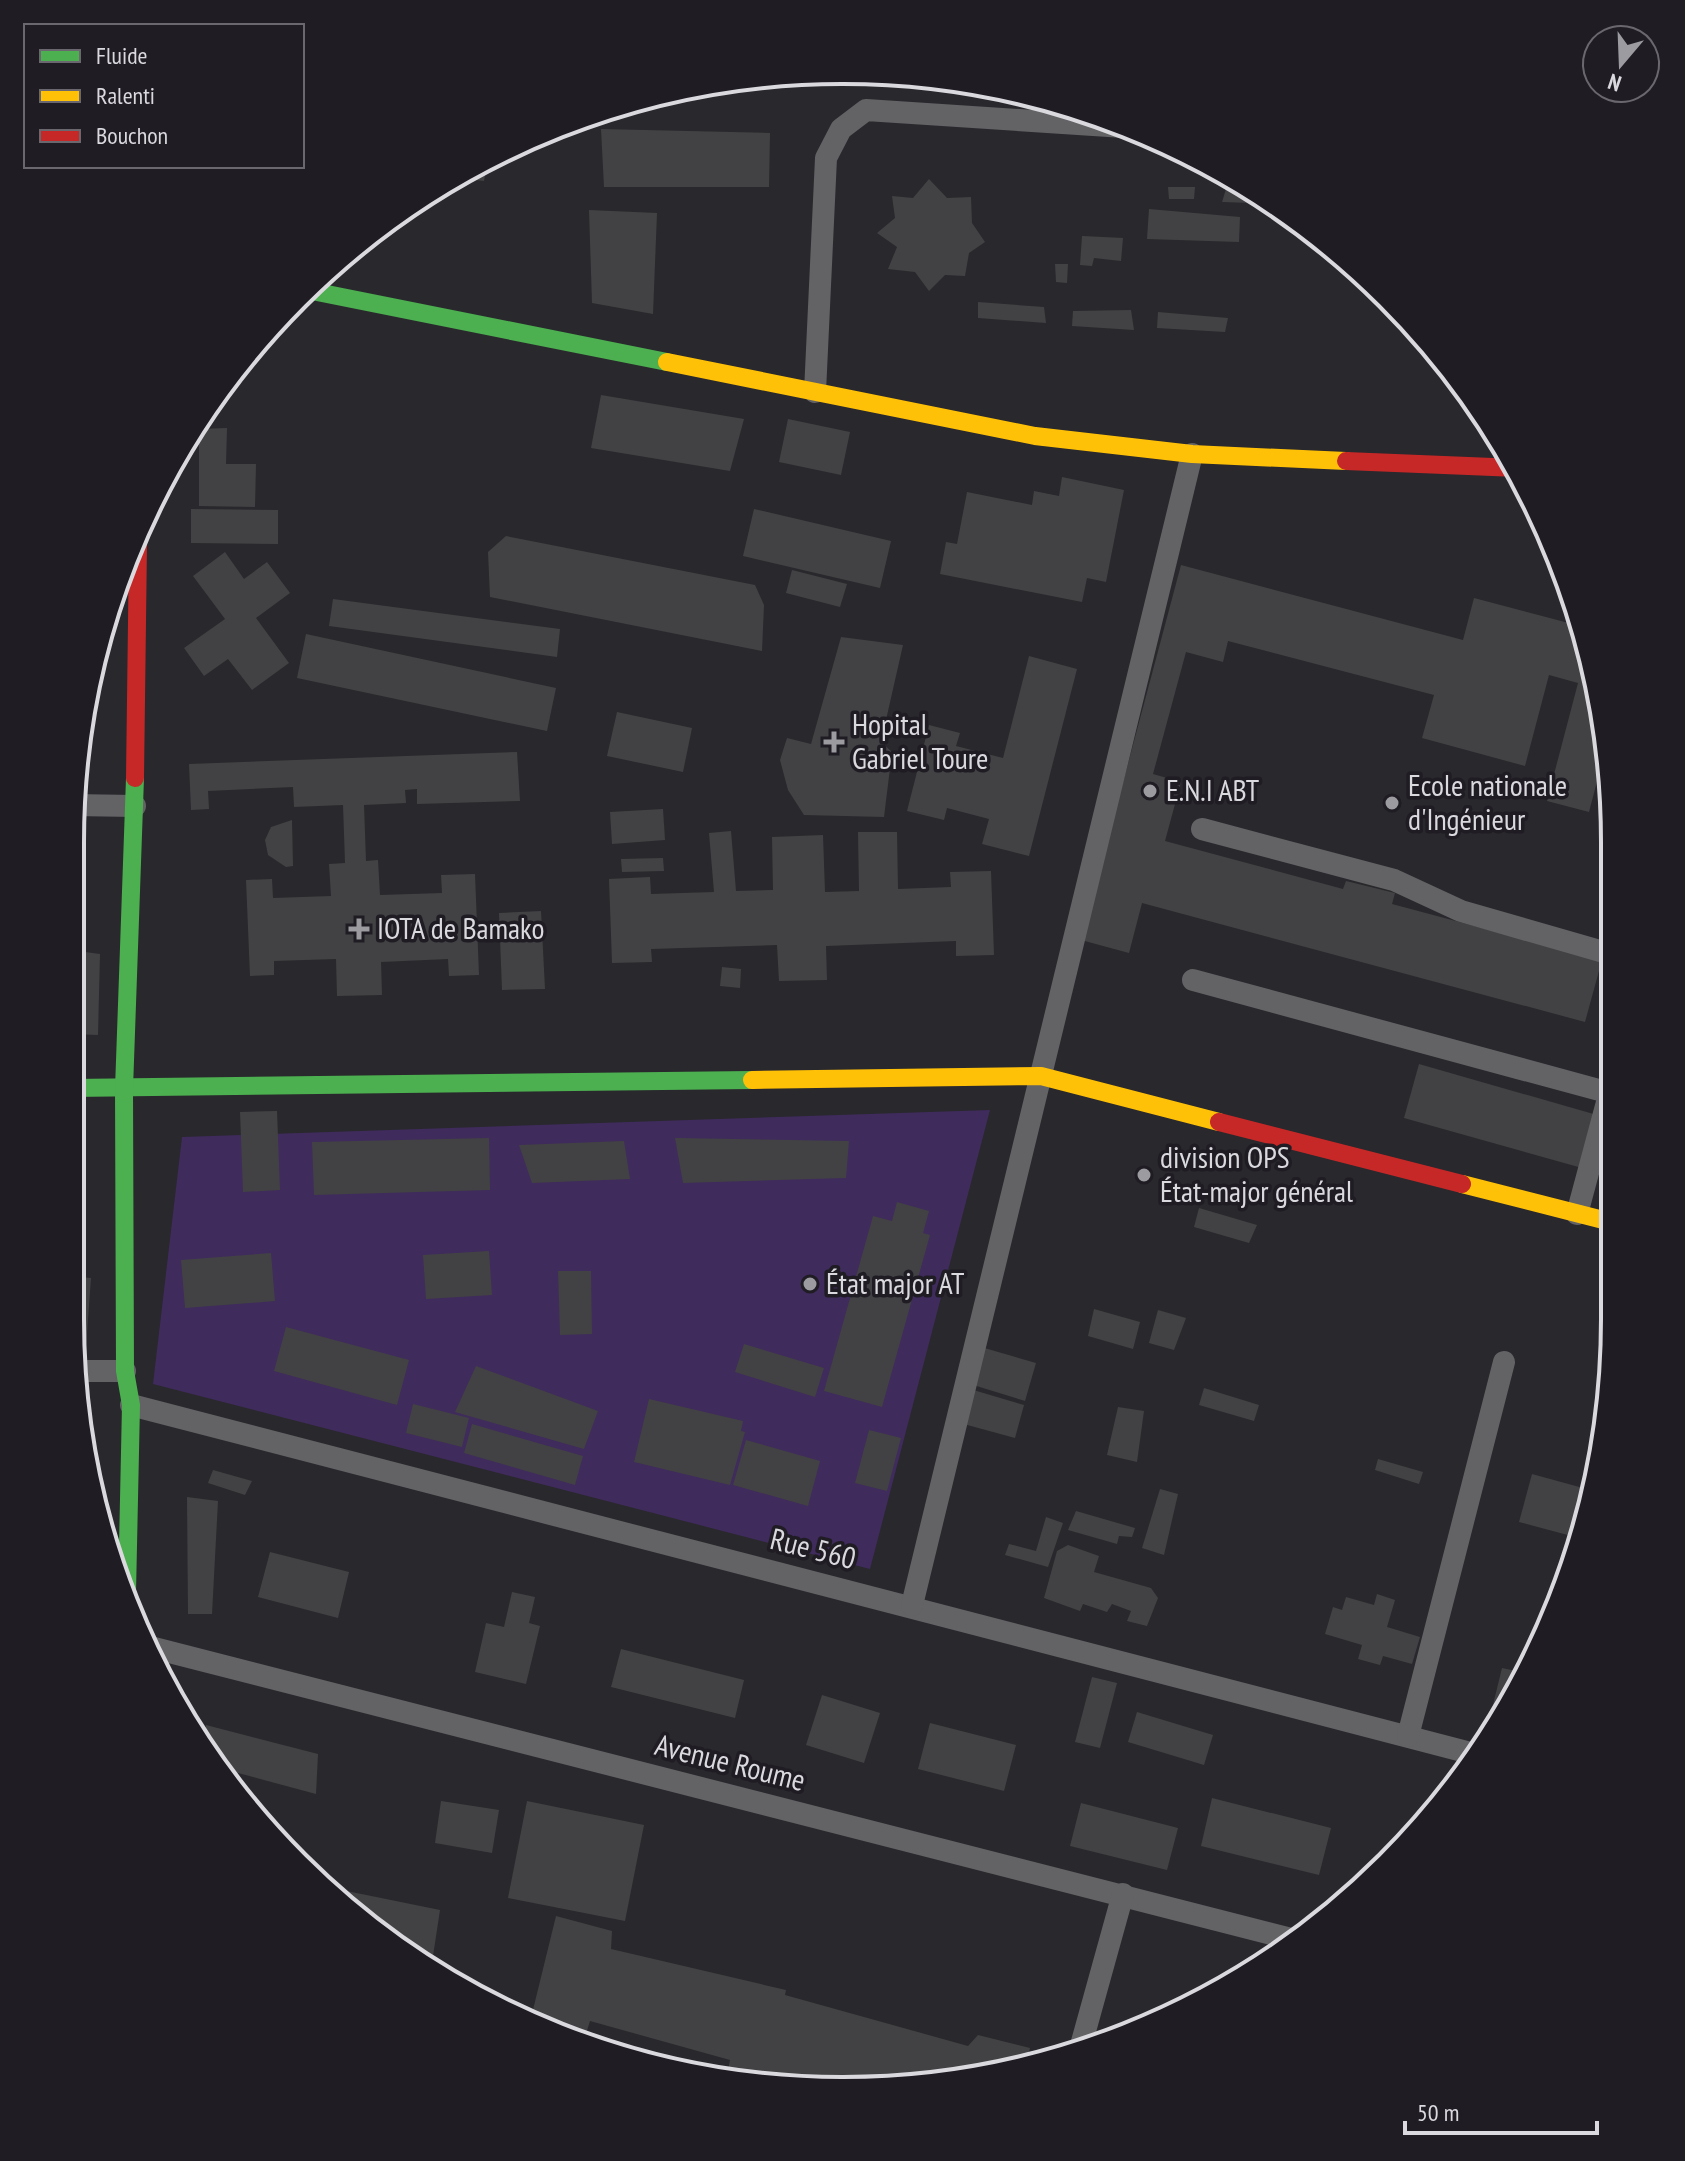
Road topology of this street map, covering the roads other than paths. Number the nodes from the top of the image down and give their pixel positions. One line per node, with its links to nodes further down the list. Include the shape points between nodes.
1 (1088, 125): 3 (street, via 866,110 841,129 826,158)
2 (320, 293): 3 (main road)
3 (815, 392): 4 (main road, via 1035,436)
4 (1192, 454): 5 (main road); 12 (street)
5 (1502, 468)
6 (138, 563): 8 (main road)
7 (86, 805): 8 (street)
8 (135, 806): 15 (main road)
9 (1202, 829): 10 (street, via 1394,880 1461,911)
10 (1601, 951)
11 (1193, 980): 13 (street)
12 (1041, 1076): 15 (main road); 17 (main road); 24 (street)
13 (1601, 1082)
14 (84, 1088): 15 (main road)
15 (124, 1089): 21 (main road)
16 (1601, 1126): 17 (street)
17 (1577, 1214): 18 (main road)
18 (1601, 1220)
19 (1504, 1362): 26 (street)
20 (86, 1371): 21 (street)
21 (125, 1371): 22 (main road)
22 (131, 1405): 23 (main road); 24 (street, Rue 560)
23 (127, 1571)
24 (912, 1605): 26 (street, Rue 560)
25 (160, 1650): 28 (street, Avenue Roume)
26 (1408, 1736): 27 (street, Rue 560)
27 (1465, 1751)
28 (1123, 1894): 29 (street, Avenue Roume); 30 (street)
29 (1281, 1936)
30 (1083, 2038)

